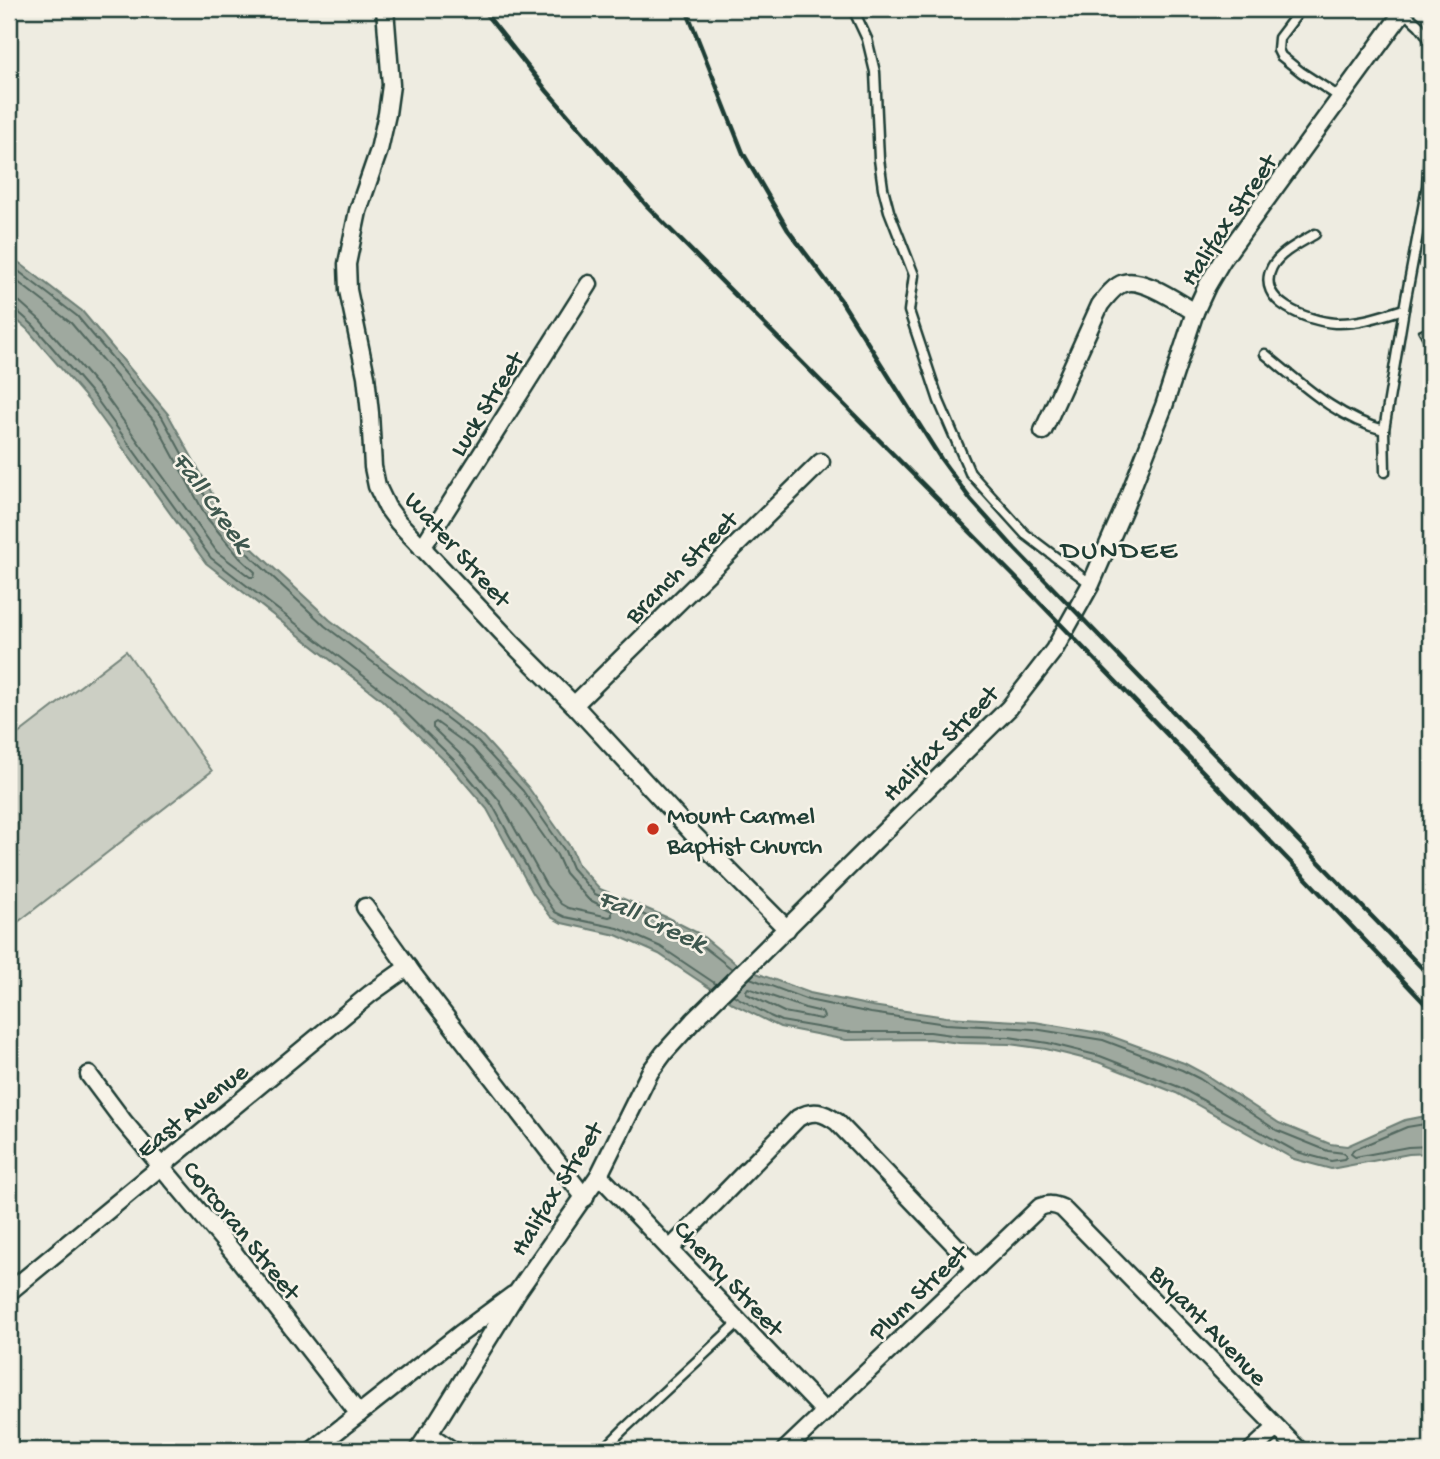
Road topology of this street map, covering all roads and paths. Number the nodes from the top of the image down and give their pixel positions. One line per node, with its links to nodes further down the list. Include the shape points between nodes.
1 (385, 9): 18 (street, Water Street, via 391,85 379,150 349,247 348,290 366,376 377,486 387,507)
2 (853, 9): 19 (lane, via 873,62 883,188 914,275 909,311 939,401 970,473 1025,534)
3 (1301, 9): 6 (lane, via 1279,38 1281,57)
4 (1404, 11): 5 (lane); 6 (street, Halifax Street)
5 (1431, 44)
6 (1341, 98): 12 (street, Halifax Street, via 1223,259)
7 (1431, 113): 8 (lane)
8 (1429, 186): 11 (lane)
9 (1315, 234): 11 (lane, via 1272,267 1270,287 1286,307 1334,323 1374,319)
10 (589, 284): 18 (street, Luck Street)
11 (1404, 309): 14 (lane)
12 (1195, 312): 15 (street, via 1136,282 1120,285 1100,305); 19 (street, Halifax Street, via 1164,406)
13 (1265, 354): 14 (lane, via 1347,417)
14 (1384, 430): 17 (lane)
15 (1043, 431)
16 (821, 462): 20 (street, Branch Street)
17 (1384, 472)
18 (422, 548): 20 (street, Water Street)
19 (1091, 584): 22 (street, Halifax Street, via 1054,650 1009,709)
20 (574, 705): 22 (street, Water Street)
21 (365, 907): 23 (street)
22 (787, 929): 26 (street, Halifax Street, via 664,1053)
23 (408, 967): 25 (street, East Avenue); 27 (street)
24 (89, 1076): 25 (street, Corcoran Street)
25 (161, 1166): 32 (street, East Avenue); 35 (street, Corcoran Street)
26 (599, 1175): 27 (street, Halifax Street); 29 (street, Cherry Street)
27 (585, 1198): 31 (street, Halifax Street)
28 (1086, 1233): 30 (street, Plum Street, via 1062,1208 1048,1204); 36 (street, Bryant Avenue)
29 (670, 1249): 30 (street, via 797,1118 817,1111 836,1122); 33 (street, Cherry Street)
30 (977, 1268): 34 (street, Plum Street)
31 (518, 1291): 35 (street); 37 (street, Halifax Street)
32 (9, 1292)
33 (739, 1322): 34 (street, Cherry Street); 41 (lane)
34 (825, 1412): 42 (street, Plum Street)
35 (359, 1414): 38 (street)
36 (1276, 1427): 43 (street); 44 (street, Bryant Avenue)
37 (428, 1434): 39 (street, Halifax Street); 40 (street)
38 (313, 1450)
39 (418, 1450)
40 (452, 1450)
41 (603, 1450)
42 (785, 1450)
43 (1252, 1450)
44 (1299, 1450)

